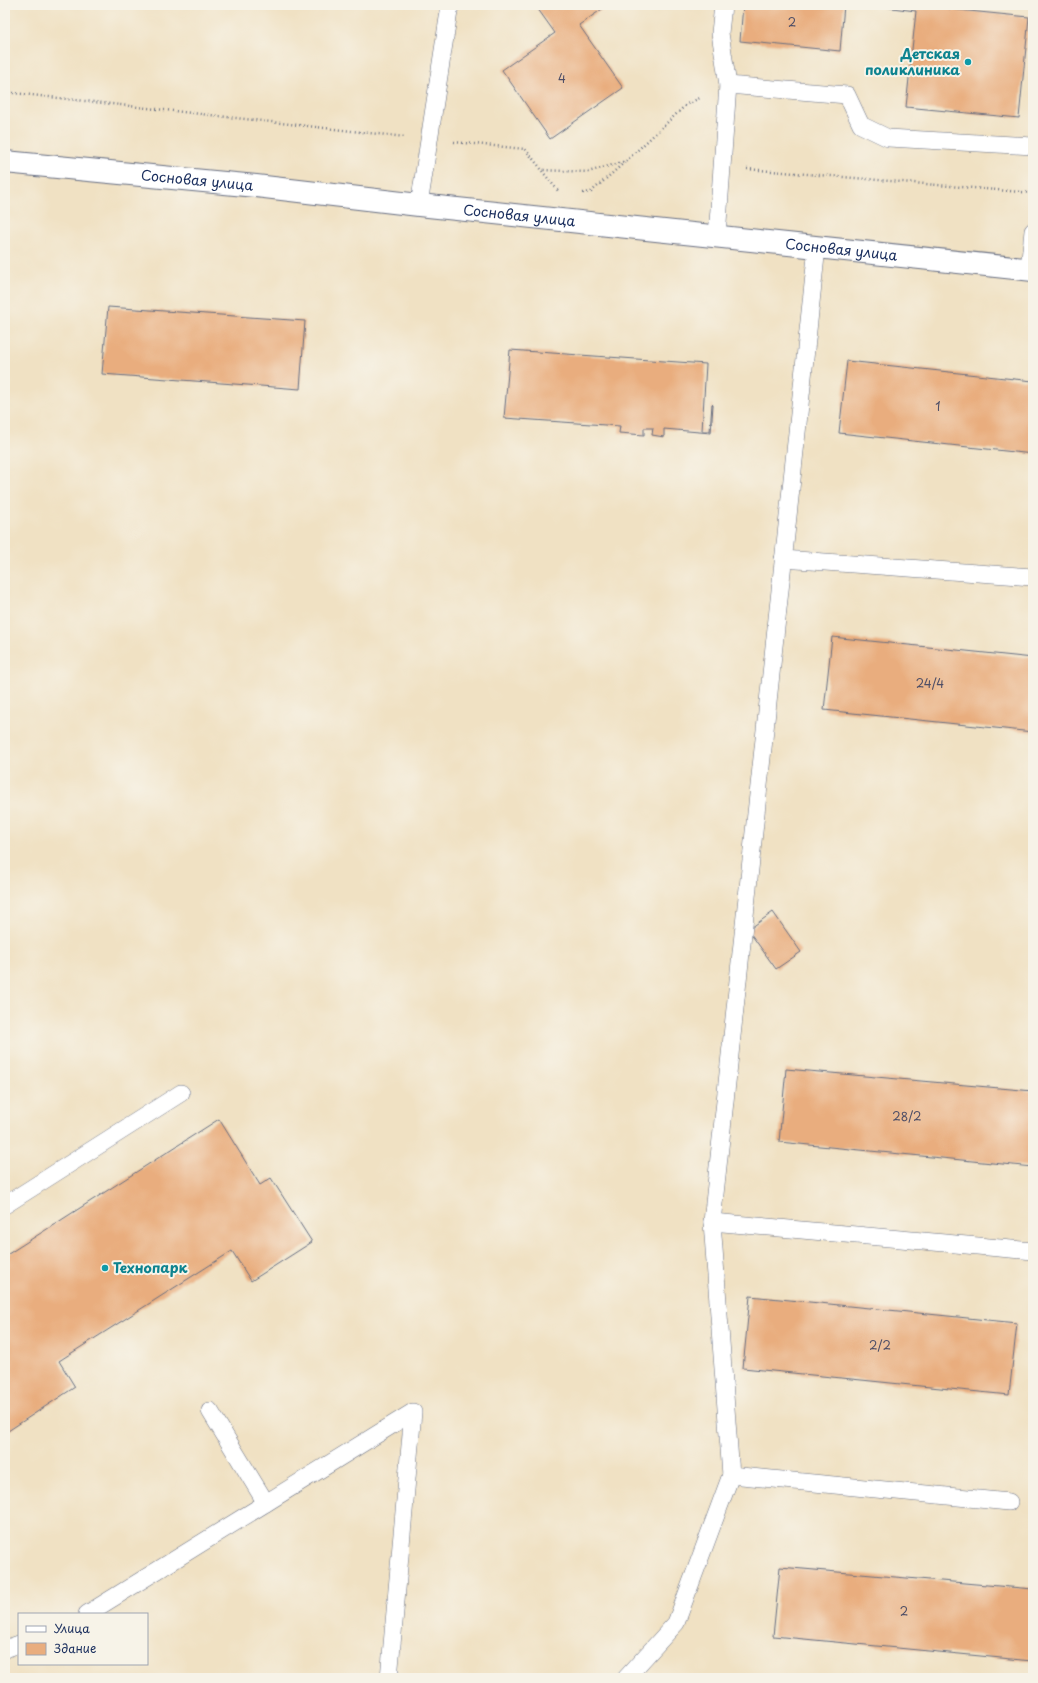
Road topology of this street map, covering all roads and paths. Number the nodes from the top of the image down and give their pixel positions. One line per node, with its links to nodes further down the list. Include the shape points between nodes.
1 (450, 5): 5 (lane)
2 (723, 5): 3 (lane, via 720,32)
3 (728, 84): 6 (lane, via 847,95 861,125 888,138); 7 (path, via 687,104); 9 (lane)
4 (5, 92): 5 (path)
5 (429, 139): 10 (path, via 525,149); 14 (lane)
6 (1033, 146)
7 (626, 161): 10 (path, via 588,172); 12 (path, via 591,192)
8 (5, 162): 14 (street, Сосновая улица, via 256,186)
9 (722, 167): 11 (path); 16 (lane)
10 (542, 170): 13 (path)
11 (1033, 193)
12 (577, 194)
13 (563, 197)
14 (419, 205): 16 (street, Сосновая улица)
15 (1033, 231): 18 (lane)
16 (717, 236): 17 (street, Сосновая улица)
17 (817, 247): 18 (street, Сосновая улица); 19 (lane)
18 (1031, 270)
19 (783, 559): 20 (lane); 23 (lane)
20 (1033, 577)
21 (181, 1093): 22 (lane)
22 (5, 1205)
23 (712, 1222): 24 (lane); 26 (lane)
24 (1033, 1251)
25 (210, 1412): 28 (lane)
26 (731, 1475): 27 (lane); 33 (lane, via 676,1623)
27 (1009, 1502)
28 (266, 1503): 29 (lane); 32 (lane, via 413,1412)
29 (89, 1613)
30 (18, 1644): 31 (lane)
31 (5, 1649)
32 (389, 1678)
33 (626, 1678)

